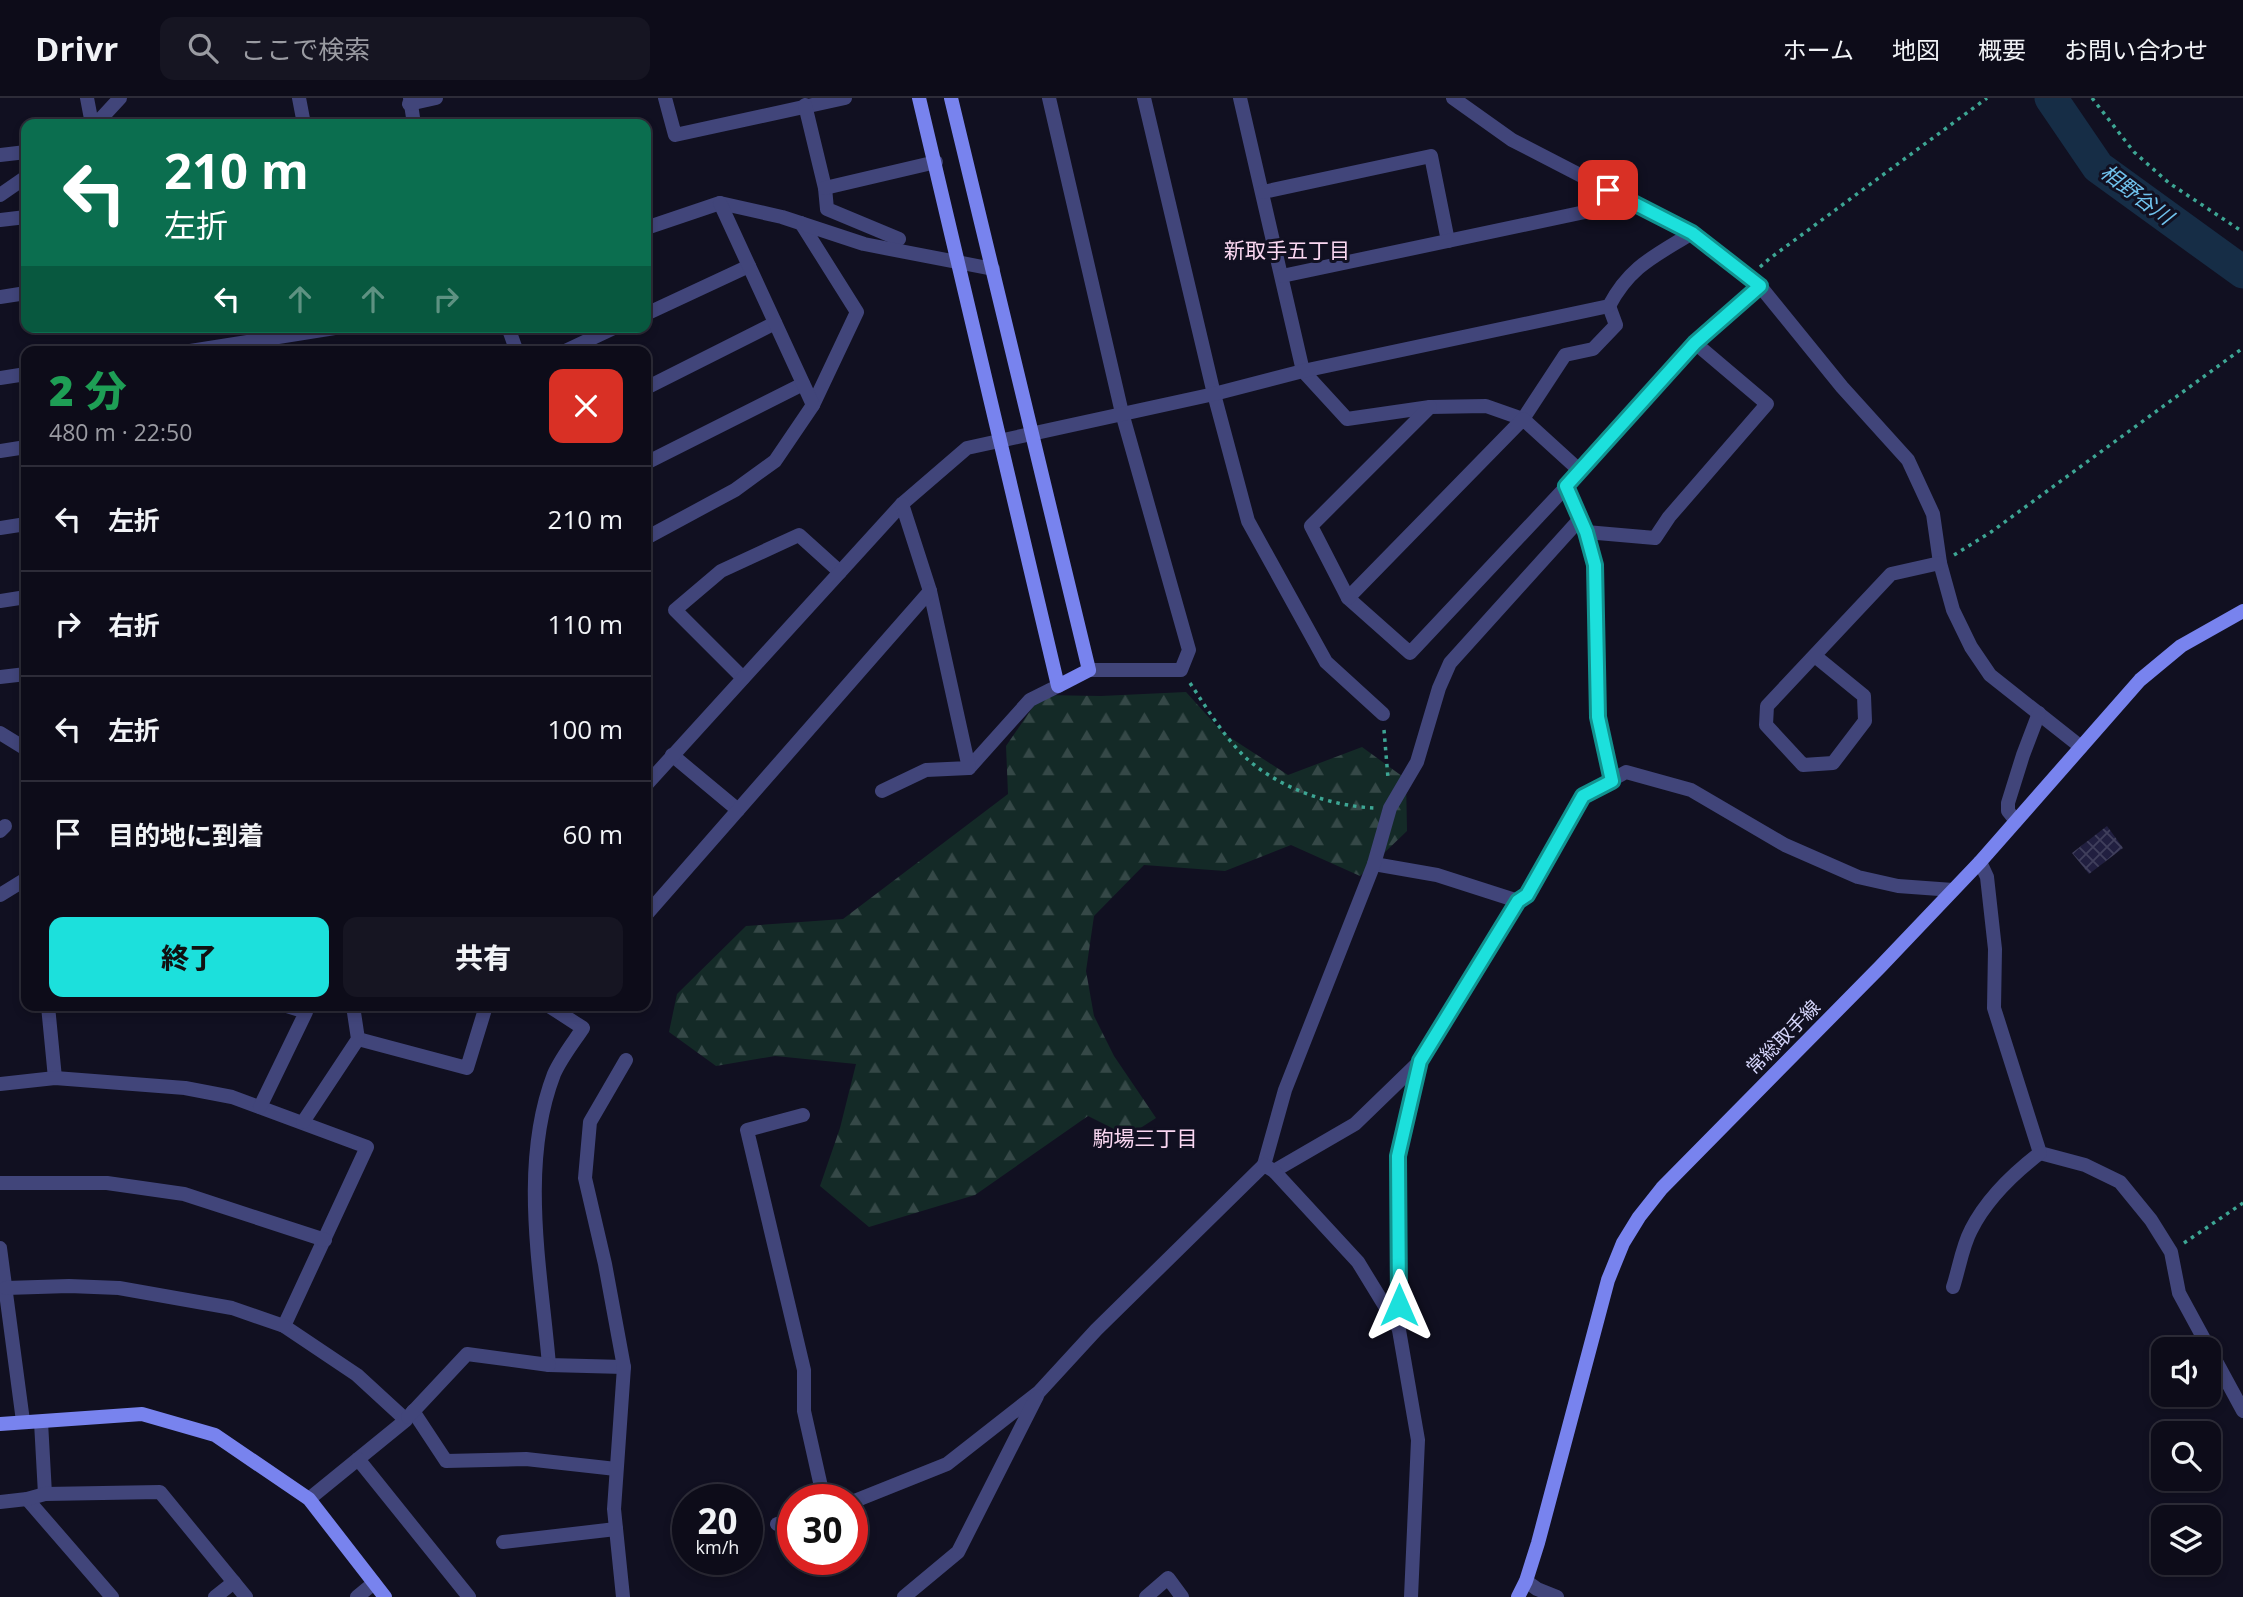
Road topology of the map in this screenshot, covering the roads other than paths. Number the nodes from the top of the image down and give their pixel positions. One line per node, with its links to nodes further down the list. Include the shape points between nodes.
1 (87, 98): 15 (street)
2 (120, 98): 16 (street)
3 (299, 98): 17 (street)
4 (436, 98): 13 (street)
5 (665, 98): 14 (street, via 675,135)
6 (845, 98): 14 (street)
7 (919, 98): 21 (street)
8 (951, 98): 37 (street)
9 (1049, 98): 59 (street)
10 (1144, 98): 56 (street)
11 (1240, 98): 24 (street)
12 (1452, 98): 26 (street, via 1512,140)
13 (410, 101): 18 (street)
14 (805, 105): 23 (street)
15 (93, 119)
16 (99, 119)
17 (303, 119)
18 (413, 119)
19 (21, 153): 20 (street)
20 (0, 155)
21 (936, 162): 23 (street); 35 (street)
22 (21, 180): 25 (street)
23 (825, 188): 33 (street, via 827,209)
24 (1263, 192): 34 (street, via 1431,156); 38 (street)
25 (0, 195)
26 (1632, 202): 32 (street); 34 (street)
27 (720, 203): 30 (street); 31 (street); 36 (street)
28 (21, 218): 29 (street)
29 (0, 220)
30 (801, 223): 35 (street, via 864,244); 57 (street, via 857,312)
31 (651, 226)
32 (1692, 233): 39 (street); 42 (street, via 1638,267 1620,284)
33 (899, 239)
34 (1448, 241): 38 (street)
35 (960, 263): 37 (street); 62 (street)
36 (749, 266): 43 (street); 44 (street)
37 (993, 269): 61 (street)
38 (1282, 276): 51 (street)
39 (1754, 282): 48 (street); 73 (street, via 1908,460 1933,514)
40 (21, 294): 41 (street)
41 (0, 297)
42 (1609, 306): 51 (street); 60 (street, via 1616,325 1593,349 1565,355)
43 (651, 311)
44 (775, 323): 54 (street); 55 (street)
45 (305, 333): 47 (street)
46 (603, 333): 50 (street)
47 (264, 340): 49 (street)
48 (1695, 343): 66 (street); 70 (street, via 1767,404 1655,538)
49 (224, 346)
50 (576, 346)
51 (1303, 371): 56 (street); 58 (street, via 1347,419)
52 (21, 375): 53 (street)
53 (0, 378)
54 (803, 384): 57 (street); 65 (street)
55 (651, 385)
56 (1214, 394): 59 (street); 87 (street, via 1248,521 1326,662)
57 (813, 405): 72 (street, via 775,461 735,490)
58 (1430, 407): 60 (street, via 1486,407); 77 (street, via 1311,526)
59 (1122, 413): 61 (street); 81 (street, via 1189,650 1181,670)
60 (1523, 419): 66 (street); 77 (street)
61 (1033, 434): 62 (street); 81 (street)
62 (1002, 441): 68 (street, via 967,448); 85 (street)
63 (21, 448): 64 (street)
64 (0, 451)
65 (651, 460)
66 (1578, 470): 67 (street)
67 (1566, 486): 70 (street); 77 (street, via 1410,653)
68 (902, 505): 74 (street); 75 (street)
69 (21, 525): 71 (street)
70 (1583, 526): 94 (street, via 1595,565 1598,717); 99 (street, via 1450,663 1417,762 1391,808)
71 (0, 528)
72 (651, 535)
73 (1940, 563): 80 (street, via 1891,574); 86 (street, via 1953,610 1971,647 1990,675)
74 (840, 572): 84 (street); 84 (street, via 799,535 721,571 675,610)
75 (930, 591): 92 (street); 96 (street)
76 (21, 598): 78 (street)
77 (1348, 598)
78 (0, 601)
79 (2243, 611): 90 (street, 常総取手線, via 2161,661)
80 (1815, 656): 80 (street, via 1767,706 1766,725 1803,765 1832,764 1865,720 1864,696)
81 (1089, 670): 85 (street)
82 (21, 675): 83 (street)
83 (0, 677)
84 (743, 678): 91 (street)
85 (1058, 686): 92 (street, via 1030,700)
86 (2039, 713): 90 (street); 97 (street, via 2008,803)
87 (1383, 714)
88 (0, 733): 89 (street)
89 (21, 746)
90 (2081, 747): 97 (street, 常総取手線)
91 (672, 755): 93 (street); 96 (street)
92 (969, 768): 95 (street, via 926,770)
93 (651, 779)
94 (1612, 781): 101 (street, via 1626,772 1691,790 1785,845 1858,877); 103 (street, via 1583,796 1527,895)
95 (882, 791)
96 (738, 810): 104 (street)
97 (2016, 821): 98 (street, 常総取手線)
98 (1980, 862): 101 (street, 常総取手線); 118 (street, via 1987,877 1995,949 1994,1008)
99 (1374, 864): 103 (street, via 1437,875); 119 (street, via 1285,1090)
100 (21, 882): 102 (street)
101 (1953, 890): 146 (street, 常総取手線, via 1683,1165 1639,1217 1608,1280)
102 (0, 895)
103 (1518, 901): 112 (street)
104 (651, 909)
105 (48, 1011): 113 (street)
106 (303, 1011): 115 (street)
107 (354, 1011): 110 (street)
108 (484, 1011): 110 (street, via 467,1068)
109 (561, 1011): 128 (street, via 583,1028 555,1072 540,1122 534,1199)
110 (358, 1039): 117 (street)
111 (626, 1059): 129 (street, via 590,1122 585,1178)
112 (1420, 1061): 119 (street, via 1355,1124); 126 (street, via 1398,1156)
113 (55, 1078): 114 (street); 115 (street, via 186,1088)
114 (0, 1084)
115 (260, 1107): 117 (street)
116 (803, 1115): 138 (street, via 747,1130 804,1370 804,1411)
117 (303, 1122): 121 (street, via 367,1147)
118 (2040, 1153): 123 (street, via 2019,1168 1979,1215 1969,1232); 131 (street, via 2085,1164 2119,1182 2151,1220 2171,1252 2179,1293)
119 (1269, 1168): 126 (street, via 1358,1262); 130 (street, via 1096,1329)
120 (0, 1183): 121 (street, via 107,1183 184,1194)
121 (325, 1240): 125 (street)
122 (0, 1248): 124 (street)
123 (1953, 1287)
124 (6, 1288): 125 (street, via 119,1288 232,1308); 127 (street)
125 (284, 1326): 132 (street)
126 (1399, 1330): 159 (street, via 1418,1440)
127 (6, 1352): 133 (street)
128 (549, 1365): 129 (street); 132 (street, via 467,1354)
129 (624, 1367): 137 (street)
130 (1039, 1392): 140 (street, via 947,1464); 156 (street, via 958,1552)
131 (2243, 1411)
132 (409, 1416): 136 (street); 137 (street, via 446,1461 526,1459)
133 (23, 1421): 134 (street); 135 (street)
134 (41, 1422): 139 (street); 142 (street, via 142,1415 215,1435)
135 (0, 1424)
136 (358, 1458): 142 (street); 154 (street)
137 (616, 1469): 144 (street)
138 (820, 1484)
139 (45, 1494): 141 (street); 147 (street, via 160,1492)
140 (868, 1496)
141 (27, 1499): 143 (street); 149 (street)
142 (309, 1499): 148 (street)
143 (0, 1502)
144 (616, 1529): 145 (street); 155 (street)
145 (503, 1542)
146 (1526, 1581): 160 (street, 常総取手線); 161 (street)
147 (234, 1582): 150 (street); 151 (street)
148 (374, 1583): 152 (street); 153 (street)
149 (111, 1597)
150 (215, 1597)
151 (246, 1597)
152 (358, 1597)
153 (385, 1597)
154 (469, 1597)
155 (623, 1597)
156 (904, 1597)
157 (1146, 1597): 158 (street, via 1168,1578)
158 (1182, 1597)
159 (1411, 1597)
160 (1518, 1597)
161 (1557, 1597)

